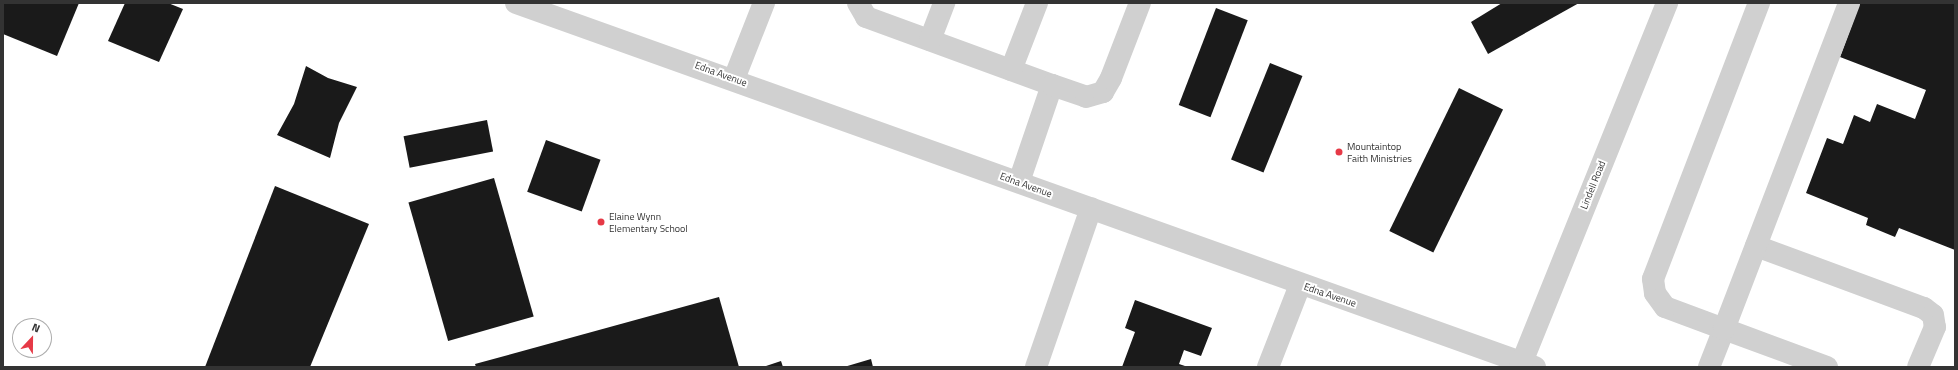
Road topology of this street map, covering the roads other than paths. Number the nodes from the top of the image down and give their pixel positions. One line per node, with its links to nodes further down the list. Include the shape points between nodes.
1 (516, 3): 12 (street, Edna Avenue)
2 (764, 3): 12 (street)
3 (858, 3): 10 (street, via 866,17)
4 (944, 3): 10 (street)
5 (1037, 3): 11 (street)
6 (1140, 3): 13 (street, via 1111,78 1102,92 1086,97)
7 (1667, 3): 19 (street, Lindell Road)
8 (1759, 3): 18 (street, via 1653,279 1655,293 1665,307)
9 (1849, 3): 16 (street)
10 (930, 40): 11 (street)
11 (1011, 70): 13 (street)
12 (734, 79): 14 (street, Edna Avenue)
13 (1052, 85): 14 (street)
14 (1018, 182): 15 (street, Edna Avenue)
15 (1091, 208): 17 (street, Edna Avenue); 20 (street)
16 (1756, 246): 18 (street); 24 (street, via 1924,308 1933,315 1935,327)
17 (1300, 284): 19 (street, Edna Avenue); 21 (street)
18 (1724, 329): 22 (street); 23 (street)
19 (1525, 365)
20 (1036, 367)
21 (1268, 367)
22 (1709, 367)
23 (1827, 367)
24 (1918, 367)

